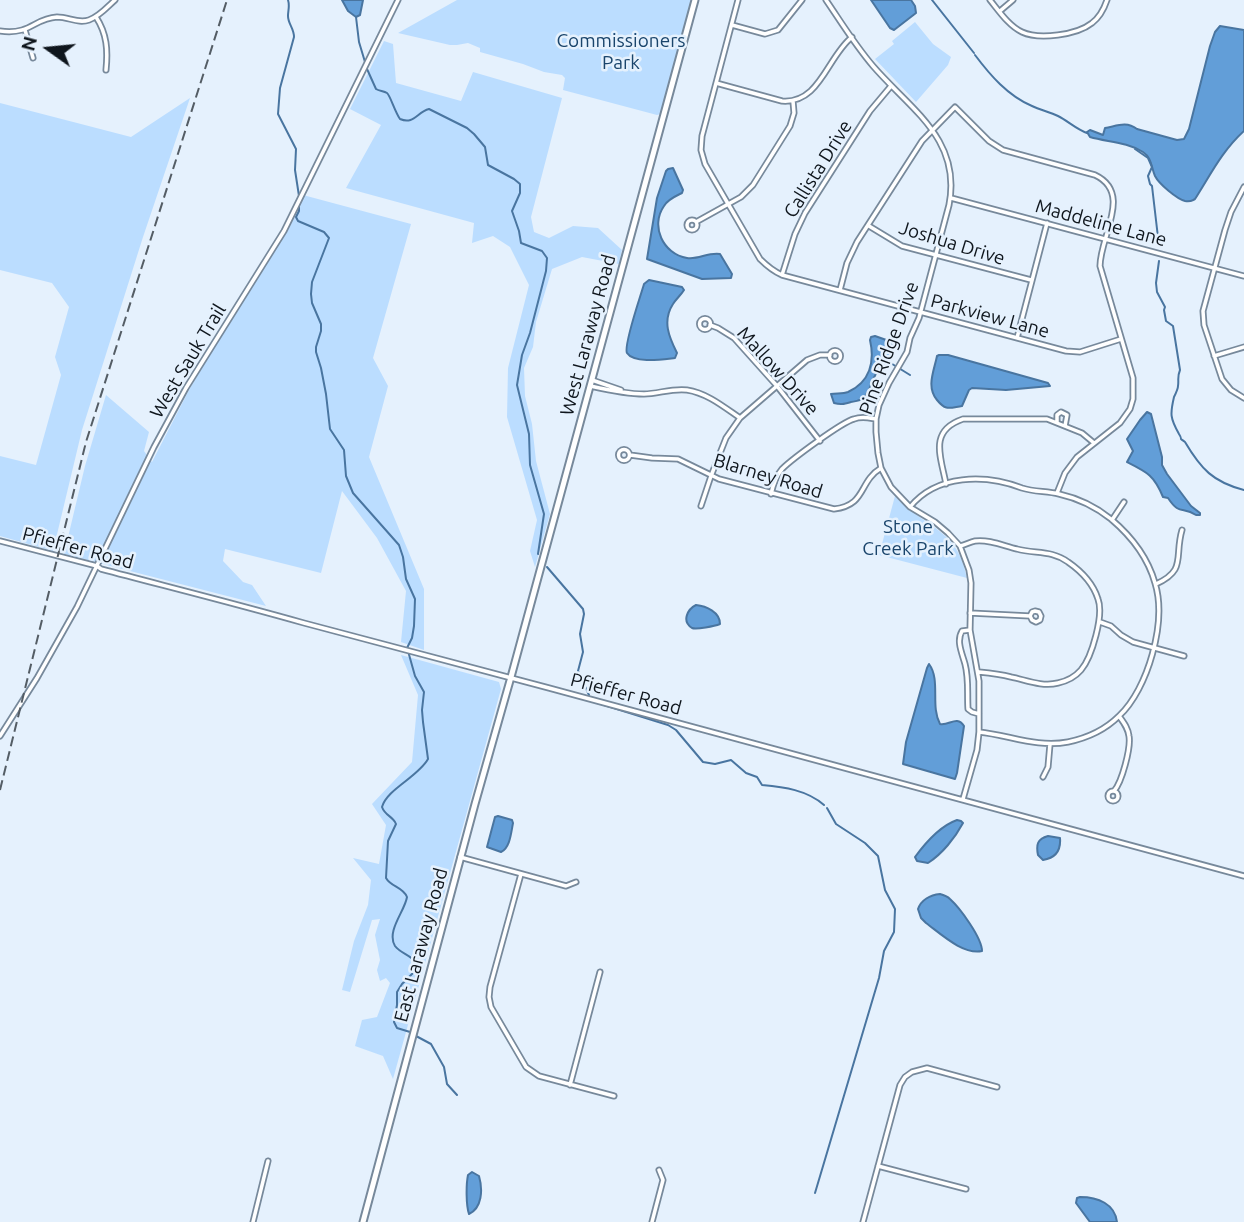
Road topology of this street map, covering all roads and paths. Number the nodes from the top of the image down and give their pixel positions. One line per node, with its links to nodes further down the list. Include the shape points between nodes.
1 (115, 0): 11 (street)
2 (398, 0): 64 (street, West Sauk Trail, via 284,231 186,388)
3 (695, 0): 42 (main road, West Laraway Road)
4 (738, 0): 12 (street, Parkview Lane)
5 (802, 0): 12 (street, via 778,30 765,34)
6 (826, 0): 15 (street, Pine Ridge Drive)
7 (990, 0): 10 (street)
8 (1013, 0): 10 (street)
9 (1107, 0): 10 (street, via 1103,12 1088,26 1046,36 1018,30)
10 (1000, 11)
11 (96, 17): 13 (street, via 86,22 48,18); 17 (street, via 108,49)
12 (732, 25): 18 (street, Parkview Lane)
13 (24, 29): 14 (street); 16 (street)
14 (0, 31)
15 (852, 37): 19 (street, Pine Ridge Drive); 20 (street, via 814,89)
16 (33, 58)
17 (106, 70)
18 (716, 83): 20 (street); 24 (street, Parkview Lane, via 701,145 705,164)
19 (891, 86): 21 (street, Pine Ridge Drive); 31 (street, Callista Drive, via 805,213)
20 (793, 101): 24 (street, via 790,126 753,185)
21 (933, 129): 23 (street, Pine Ridge Drive, via 948,161); 27 (street); 28 (street, via 955,107 1003,150 1105,180 1114,203)
22 (1244, 187): 30 (street, via 1227,222)
23 (951, 198): 26 (street, Maddeline Lane); 29 (street, Pine Ridge Drive)
24 (728, 204): 25 (street); 31 (street, Parkview Lane, via 760,259)
25 (696, 222)
26 (1047, 223): 28 (street, Maddeline Lane); 33 (street)
27 (868, 225): 29 (street, Joshua Drive, via 899,244); 34 (street, via 850,255)
28 (1105, 239): 30 (street, Maddeline Lane); 38 (street, via 1100,266)
29 (936, 255): 33 (street, Joshua Drive); 35 (street, Pine Ridge Drive)
30 (1214, 268): 32 (street, Maddeline Lane); 41 (street, via 1203,317)
31 (782, 275): 34 (street, Parkview Lane)
32 (1244, 276)
33 (1031, 280): 37 (street)
34 (840, 290): 35 (street, Parkview Lane)
35 (920, 312): 37 (street, Parkview Lane); 46 (street, Pine Ridge Drive)
36 (710, 325): 43 (street, Mallow Drive, via 734,338)
37 (1017, 338): 38 (street, Parkview Lane, via 1072,352)
38 (1121, 339): 50 (street, via 1134,382 1133,402 1120,423)
39 (1244, 347): 41 (street)
40 (830, 355): 43 (street, via 811,358)
41 (1214, 356): 44 (street, via 1222,379)
42 (591, 383): 45 (street, via 616,393 687,390); 73 (main road, West Laraway Road)
43 (777, 386): 45 (street); 49 (street, Mallow Drive)
44 (1244, 398)
45 (740, 418): 53 (street, via 726,438)
46 (876, 419): 49 (street, via 853,419); 52 (street, Pine Ridge Drive)
47 (1057, 422): 48 (street); 48 (street, via 1061,412 1067,415); 54 (street, via 953,422 940,438)
48 (1065, 426): 50 (street)
49 (820, 441): 55 (street, via 782,469)
50 (1094, 443): 56 (street, via 1065,473)
51 (630, 455): 53 (street, Blarney Road, via 678,459)
52 (881, 468): 55 (street, Blarney Road, via 857,500 843,508 829,509); 59 (street, Pine Ridge Drive)
53 (711, 476): 55 (street, Blarney Road); 58 (street)
54 (946, 484): 56 (street, via 981,479); 59 (street, via 927,491)
55 (771, 494)
56 (1056, 494): 60 (street, via 1078,500)
57 (1124, 502): 60 (street)
58 (701, 506)
59 (910, 507): 63 (street, Pine Ridge Drive, via 942,527)
60 (1112, 520): 65 (street, via 1143,553)
61 (1182, 530): 65 (street, via 1176,567)
62 (0, 541): 64 (street, Pfieffer Road)
63 (960, 546): 66 (street, Pine Ridge Drive, via 971,577); 68 (street, via 986,541 1053,553 1087,578 1100,605)
64 (97, 566): 73 (street, Pfieffer Road); 77 (street, West Sauk Trail)
65 (1156, 584): 70 (street, via 1159,617)
66 (970, 613): 67 (street); 69 (street, Pine Ridge Drive)
67 (1030, 616)
68 (1100, 622): 70 (street, via 1133,642); 72 (street, via 1083,666 1067,681 1041,684)
69 (970, 630): 72 (street, Pine Ridge Drive); 74 (street, Pine Ridge Drive, via 962,631 959,642 968,674 968,709)
70 (1154, 648): 71 (street); 75 (street, via 1138,691)
71 (1184, 656)
72 (979, 672): 74 (street, Pine Ridge Drive)
73 (511, 677): 81 (street, Pfieffer Road); 82 (main road, East Laraway Road)
74 (979, 714): 76 (street, Pine Ridge Drive)
75 (1119, 716): 78 (street, via 1088,736); 80 (street, via 1130,743)
76 (979, 732): 78 (street); 81 (street, Pine Ridge Drive)
77 (0, 736)
78 (1050, 744): 79 (street)
79 (1043, 777)
80 (1114, 791)
81 (963, 799): 84 (street, Pfieffer Road)
82 (460, 857): 83 (street); 95 (main road, East Laraway Road)
83 (521, 874): 85 (street, via 566,886); 87 (street, via 491,987 491,1007 526,1067)
84 (1244, 876)
85 (576, 882)
86 (600, 972): 87 (street)
87 (570, 1085): 89 (street)
88 (997, 1087): 91 (street, via 927,1068 912,1072 900,1085)
89 (614, 1096)
90 (268, 1161): 94 (street)
91 (878, 1166): 93 (street); 97 (street)
92 (659, 1170): 96 (street, via 663,1180)
93 (966, 1189)
94 (253, 1222)
95 (363, 1222)
96 (652, 1222)
97 (863, 1222)

